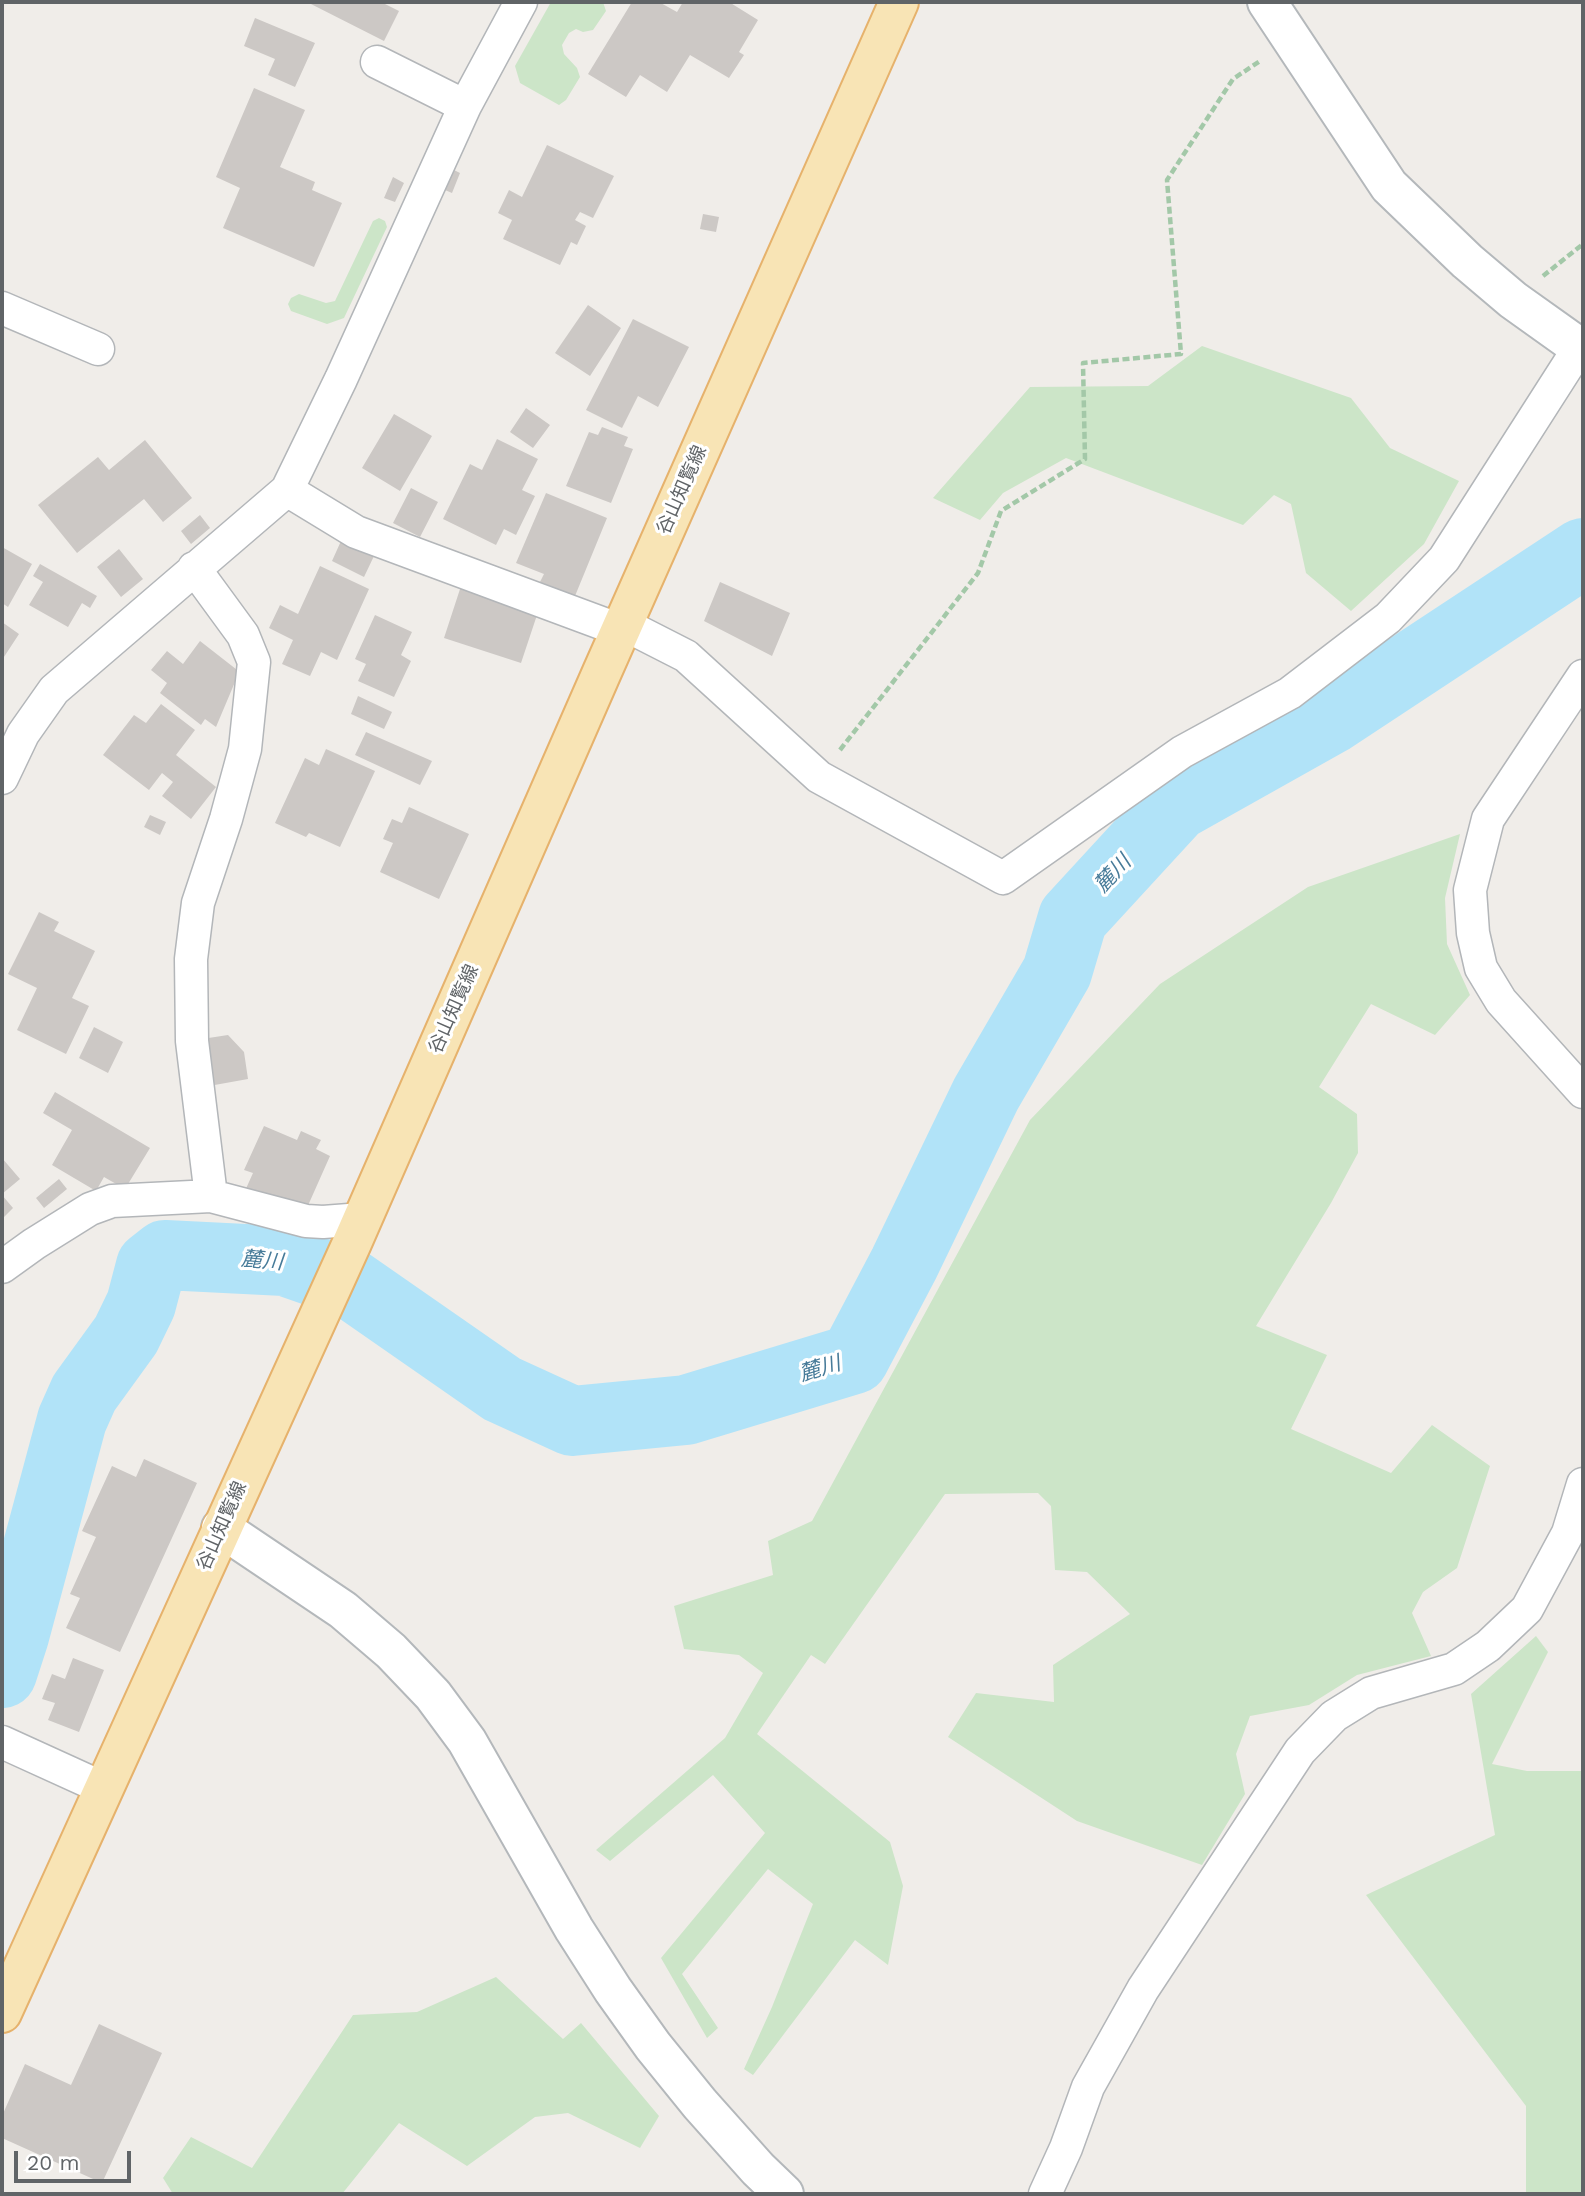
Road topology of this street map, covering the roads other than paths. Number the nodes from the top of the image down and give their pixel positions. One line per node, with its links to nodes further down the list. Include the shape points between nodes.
1 (521, 2): 5 (street)
2 (899, 2): 11 (main road, 谷山知覧線)
3 (1267, 2): 7 (street, via 1388,186 1513,300)
4 (377, 62): 5 (street)
5 (465, 106): 9 (street)
6 (2, 308): 8 (street)
7 (1582, 347): 11 (street, via 1444,559 1388,618 1290,694 1182,752 1003,878 819,776 686,656 637,631)
8 (98, 348)
9 (287, 490): 10 (street); 11 (street, via 356,532)
10 (194, 568): 13 (street, via 54,691 23,734); 15 (street, via 243,635 254,662 245,749 198,903 191,959 192,1041)
11 (620, 630): 16 (main road, 谷山知覧線)
12 (1583, 676): 14 (street, via 1488,819 1470,890 1481,968 1501,1001)
13 (2, 778)
14 (1583, 1092)
15 (211, 1196): 16 (street); 17 (street, via 112,1201 90,1209)
16 (357, 1231): 19 (main road, 谷山知覧線)
17 (2, 1267)
18 (1583, 1484): 24 (street, via 1568,1533 1527,1609 1488,1646 1454,1668 1371,1693 1334,1716 1300,1751 1143,1989 1088,2088)
19 (221, 1528): 21 (main road, 谷山知覧線); 23 (street, via 344,1610 433,1695 467,1741 613,1990 700,2104)
20 (3, 1742): 21 (street)
21 (103, 1788): 22 (main road, 谷山知覧線)
22 (2, 2013)
23 (784, 2194)
24 (1045, 2194)

